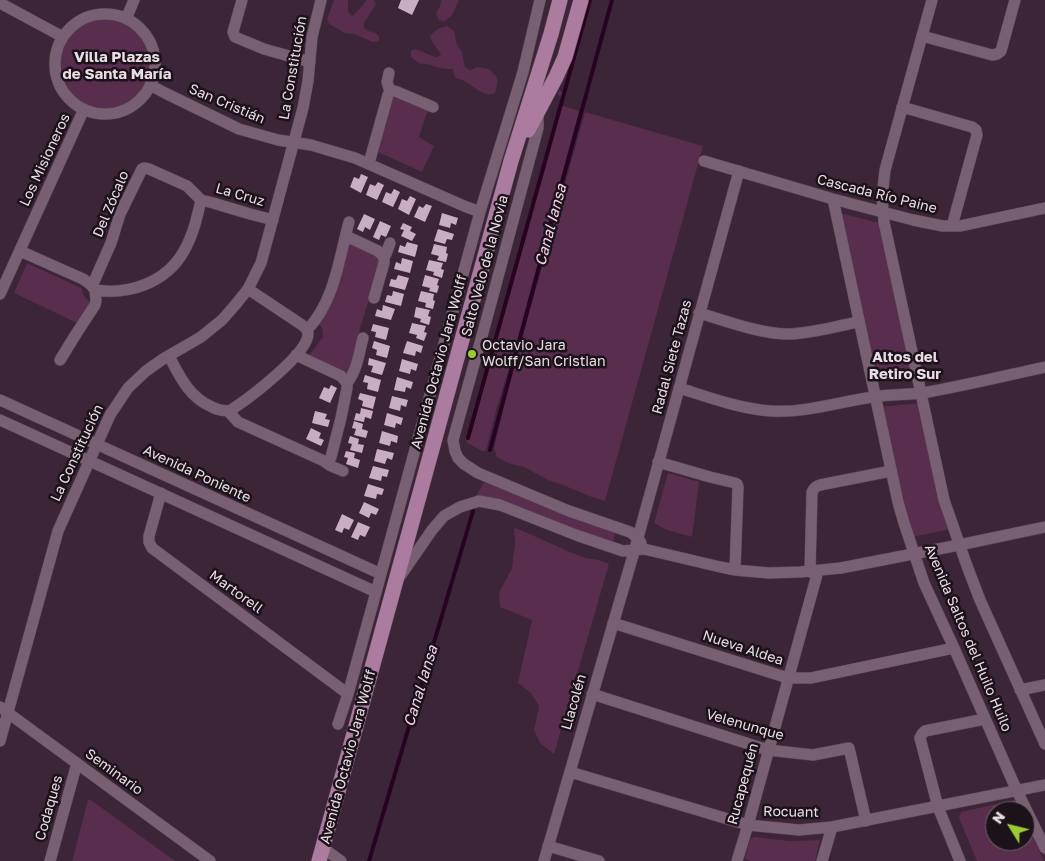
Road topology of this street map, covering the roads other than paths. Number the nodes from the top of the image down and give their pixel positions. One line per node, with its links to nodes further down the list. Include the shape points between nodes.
1 (134, 0): 10 (street)
2 (242, 0): 13 (street, via 233,32 235,37)
3 (321, 0): 13 (street, La Constitución)
4 (540, 0): 29 (street, Avenida Octavio Jara Wolff, via 523,72)
5 (560, 0): 22 (main road, Avenida Octavio Jara Wolff)
6 (581, 0): 20 (main road, Avenida Octavio Jara Wolff, via 565,57)
7 (932, 0): 11 (street, Avenida Saltos del Huilo Huilo)
8 (1015, 0): 11 (street, via 1001,51 997,54)
9 (0, 2): 12 (street)
10 (126, 19): 12 (street, via 111,14 94,16 72,27); 15 (street, via 138,26 151,44 155,63)
11 (922, 36): 18 (street, Avenida Saltos del Huilo Huilo)
12 (62, 40): 19 (street, via 56,55 58,80 71,100)
13 (310, 62): 21 (street, La Constitución)
14 (390, 73): 16 (street, via 387,82)
15 (150, 85): 19 (street, Los Misioneros, via 138,102 126,109 105,114); 21 (street, San Cristián, via 233,126)
16 (390, 92): 17 (street, via 395,91); 24 (street)
17 (432, 107)
18 (902, 107): 30 (street, Avenida Saltos del Huilo Huilo, via 884,176); 33 (street, via 972,126 976,130)
19 (84, 109): 36 (street, Los Misioneros)
20 (538, 110): 22 (main road, Avenida Octavio Jara Wolff, via 520,150); 65 (street, Salto Velo de la Novia, via 538,128 453,440 455,451 464,464 478,473 576,514 630,532)
21 (294, 143): 24 (street, San Cristián); 31 (street, La Constitución)
22 (511, 161): 72 (main road, Avenida Octavio Jara Wolff)
23 (704, 161): 25 (street, Cascada Río Paine)
24 (369, 163): 29 (street, San Cristián)
25 (738, 171): 26 (street, Cascada Río Paine); 42 (street, Radal Siete Tazas)
26 (833, 199): 30 (street, Cascada Río Paine); 43 (street, Avenida Saltos del Huilo Huilo)
27 (201, 200): 31 (street, La Cruz); 38 (street, La Cruz, via 188,243 163,275 132,289 113,292); 38 (street, Del Zócalo, via 187,186 144,168 120,214)
28 (1044, 211): 33 (street, Cascada Río Paine)
29 (480, 212): 71 (street, Avenida Octavio Jara Wolff)
30 (883, 212): 33 (street, Cascada Río Paine, via 928,224); 52 (street, Avenida Saltos del Huilo Huilo)
31 (274, 220): 39 (street, La Constitución, via 261,263)
32 (349, 222): 34 (street)
33 (952, 226)
34 (346, 236): 37 (street); 44 (street, via 323,310)
35 (390, 243): 37 (street)
36 (20, 251): 38 (street, La Cruz); 40 (street, Los Misioneros)
37 (384, 257): 41 (street)
38 (94, 288): 48 (street, Del Zócalo, via 95,306)
39 (248, 288): 44 (street); 47 (street, La Constitución, via 215,326)
40 (0, 294)
41 (374, 298)
42 (699, 314): 43 (street, via 787,334); 51 (street, Radal Siete Tazas)
43 (859, 322): 53 (street, Avenida Saltos del Huilo Huilo)
44 (307, 330): 46 (street, via 308,338)
45 (363, 338): 50 (street, via 355,369)
46 (296, 355): 50 (street); 55 (street, via 266,385)
47 (169, 356): 55 (street, via 195,396 216,410); 57 (street, La Constitución, via 128,388 110,415)
48 (60, 360)
49 (1045, 367): 52 (street)
50 (347, 382): 59 (street, via 337,434 330,458)
51 (679, 388): 53 (street, via 748,407 782,412 810,410); 60 (street, Radal Siete Tazas)
52 (921, 393): 53 (street); 66 (street, Avenida Saltos del Huilo Huilo, via 944,500)
53 (875, 396): 62 (street, Avenida Saltos del Huilo Huilo)
54 (0, 400): 57 (street, Avenida Poniente)
55 (228, 411): 59 (street, via 238,422)
56 (0, 420): 58 (street)
57 (97, 444): 58 (street, La Constitución); 71 (street, Avenida Poniente)
58 (89, 461): 63 (street); 81 (street, La Constitución, via 54,542)
59 (325, 462): 61 (street)
60 (658, 462): 65 (street, Radal Siete Tazas); 69 (street, via 737,484)
61 (342, 471)
62 (891, 471): 68 (street, Avenida Saltos del Huilo Huilo); 70 (street, Rucapequén, via 813,489)
63 (161, 493): 73 (street); 79 (street, Martorell, via 149,539 152,548)
64 (1045, 528): 66 (street)
65 (638, 538): 67 (street)
66 (959, 545): 68 (street); 78 (street, Avenida Saltos del Huilo Huilo)
67 (637, 550): 69 (street); 72 (street, via 623,551 500,504 479,501 444,516); 74 (street, Llacolén)
68 (914, 553): 70 (street); 75 (street, Avenida Saltos del Huilo Huilo)
69 (736, 570): 70 (street, via 769,573)
70 (814, 571): 76 (street, Rucapequén)
71 (381, 574): 73 (street, Avenida Octavio Jara Wolff)
72 (394, 583): 97 (main road, Avenida Octavio Jara Wolff)
73 (376, 592): 79 (street, Avenida Octavio Jara Wolff)
74 (613, 623): 76 (street, Nueva Aldea); 80 (street, Llacolén)
75 (954, 648): 76 (street, Nueva Aldea, via 812,678); 82 (street, Avenida Saltos del Huilo Huilo)
76 (788, 678): 86 (street, Rucapequén)
77 (1045, 685): 78 (street)
78 (1020, 690): 85 (street, Avenida Saltos del Huilo Huilo)
79 (348, 694): 83 (street, Avenida Octavio Jara Wolff)
80 (592, 694): 86 (street, Velenunque); 88 (street, Llacolén)
81 (4, 710): 84 (street, La Constitución); 87 (street, Seminario)
82 (985, 719): 90 (street, Avenida Saltos del Huilo Huilo); 91 (street, via 922,734 920,738)
83 (338, 724)
84 (0, 740)
85 (1045, 744)
86 (768, 750): 92 (street, Velenunque, via 812,755 849,748); 93 (street, Rucapequén)
87 (77, 764): 98 (street, Codaques); 99 (street, Seminario)
88 (570, 772): 93 (street, Rocuant); 95 (street, Llacolén)
89 (1045, 785): 90 (street, Rocuant)
90 (1017, 791): 91 (street, Rocuant); 96 (street, Avenida Saltos del Huilo Huilo)
91 (938, 807): 92 (street, Rocuant); 105 (street)
92 (866, 821): 94 (street, Rocuant)
93 (748, 825): 94 (street, Rocuant, via 799,830); 103 (street, Rucapequén)
94 (832, 827): 104 (street)
95 (548, 846): 101 (street, Llacolén); 102 (street)
96 (1045, 848)
97 (321, 855): 100 (street)
98 (50, 861)
99 (210, 861)
100 (341, 861)
101 (544, 861)
102 (599, 861)
103 (737, 861)
104 (822, 861)
105 (960, 861)

